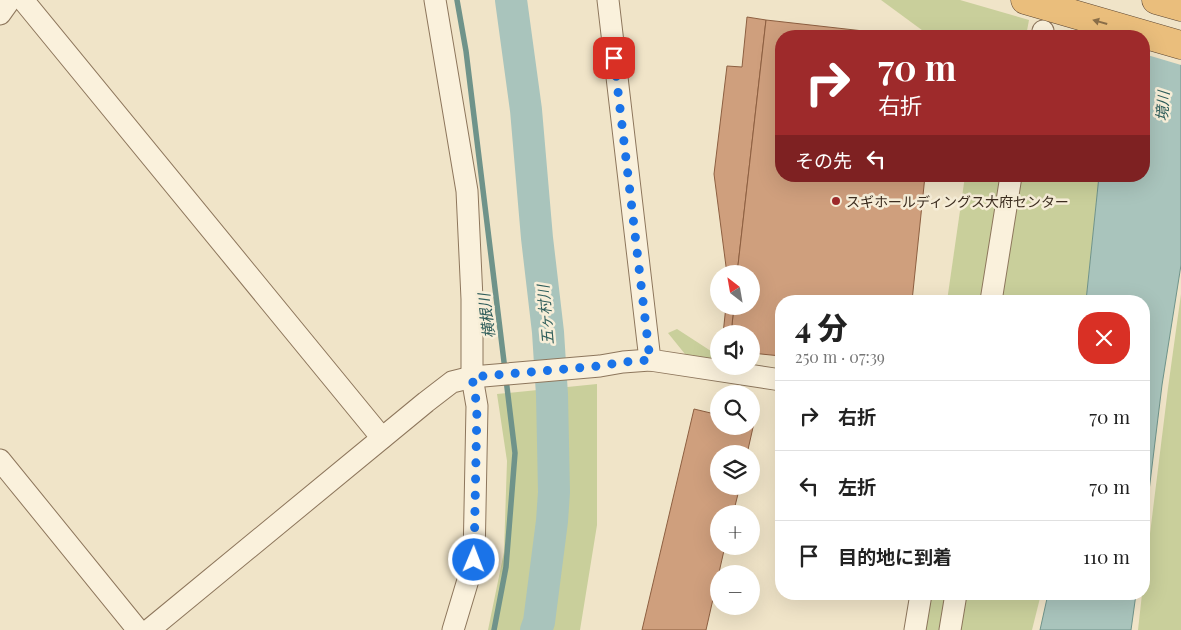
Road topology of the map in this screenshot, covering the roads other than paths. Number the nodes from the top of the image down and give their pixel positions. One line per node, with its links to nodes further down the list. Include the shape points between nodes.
1 (10, 0): 8 (street)
2 (23, 0): 17 (street)
3 (436, 0): 15 (street, via 467,192)
4 (608, 0): 14 (street)
5 (1025, 0): 9 (highway, one-way to 5)
6 (1156, 0): 7 (highway)
7 (1181, 7)
8 (0, 14)
9 (1131, 30)
10 (1150, 35): 11 (highway, one-way to 10)
11 (1181, 44)
12 (1010, 182): 13 (street)
13 (992, 295)
14 (650, 360): 15 (street); 16 (street)
15 (478, 377): 17 (street, via 452,382); 23 (street, via 474,560)
16 (775, 379)
17 (382, 438): 22 (street)
18 (0, 460): 21 (street)
19 (920, 600): 24 (street)
20 (955, 600): 25 (street)
21 (138, 630)
22 (149, 630)
23 (453, 630)
24 (915, 630)
25 (950, 630)

